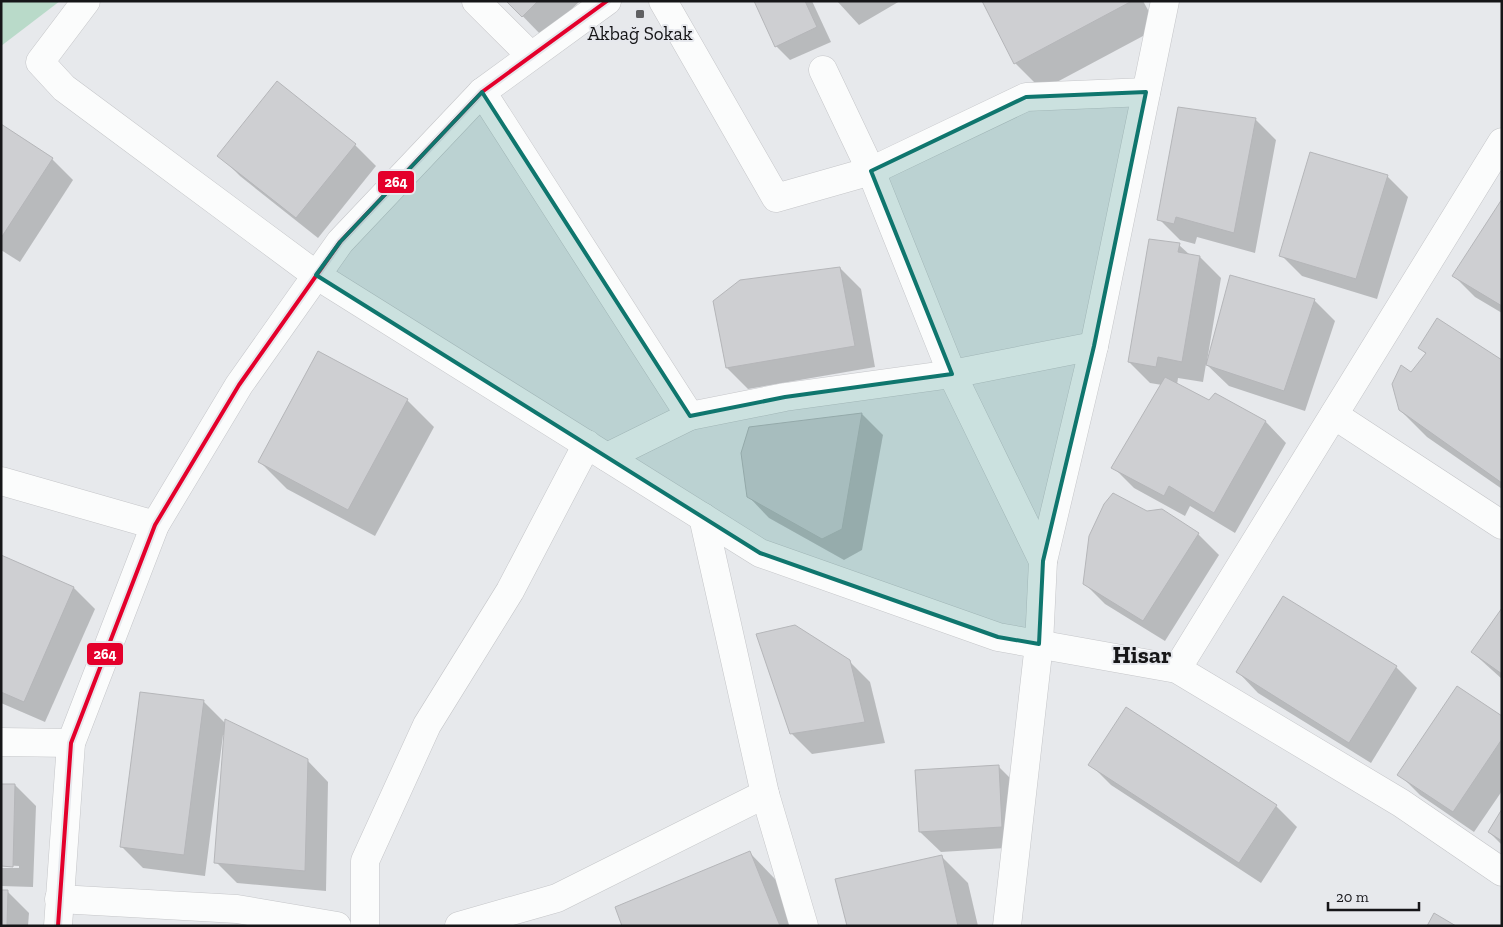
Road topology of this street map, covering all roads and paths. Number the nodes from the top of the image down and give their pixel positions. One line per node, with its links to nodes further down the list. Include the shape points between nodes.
1 (86, 1): 12 (street, via 40,62 64,88)
2 (476, 1): 6 (street)
3 (607, 1): 6 (street)
4 (663, 1): 11 (street, via 776,198)
5 (1165, 1): 9 (street)
6 (530, 55): 8 (street)
7 (823, 70): 11 (street)
8 (482, 92): 12 (street, via 340,242); 16 (street)
9 (1146, 92): 11 (street, via 1026,97); 13 (street)
10 (1502, 142): 15 (street)
11 (871, 171): 14 (street)
12 (316, 275): 17 (street); 21 (street, via 239,385)
13 (1094, 346): 14 (street); 22 (street)
14 (952, 374): 16 (street, via 785,396); 22 (street)
15 (1334, 414): 20 (street); 24 (street)
16 (690, 416): 17 (street)
17 (597, 451): 19 (street); 31 (street, via 427,725 365,861)
18 (1, 481): 21 (street)
19 (703, 517): 23 (street, via 760,552 998,636); 27 (street)
20 (1502, 524)
21 (155, 525): 26 (street)
22 (1043, 561): 23 (street)
23 (1039, 644): 24 (street); 34 (street)
24 (1177, 669): 28 (street, via 1401,803)
25 (1, 742): 26 (street)
26 (71, 743): 29 (street)
27 (765, 794): 32 (street, via 557,898); 33 (street)
28 (1502, 872)
29 (59, 912): 30 (street, via 237,909)
30 (337, 926)
31 (366, 926)
32 (460, 926)
33 (804, 926)
34 (1007, 926)

